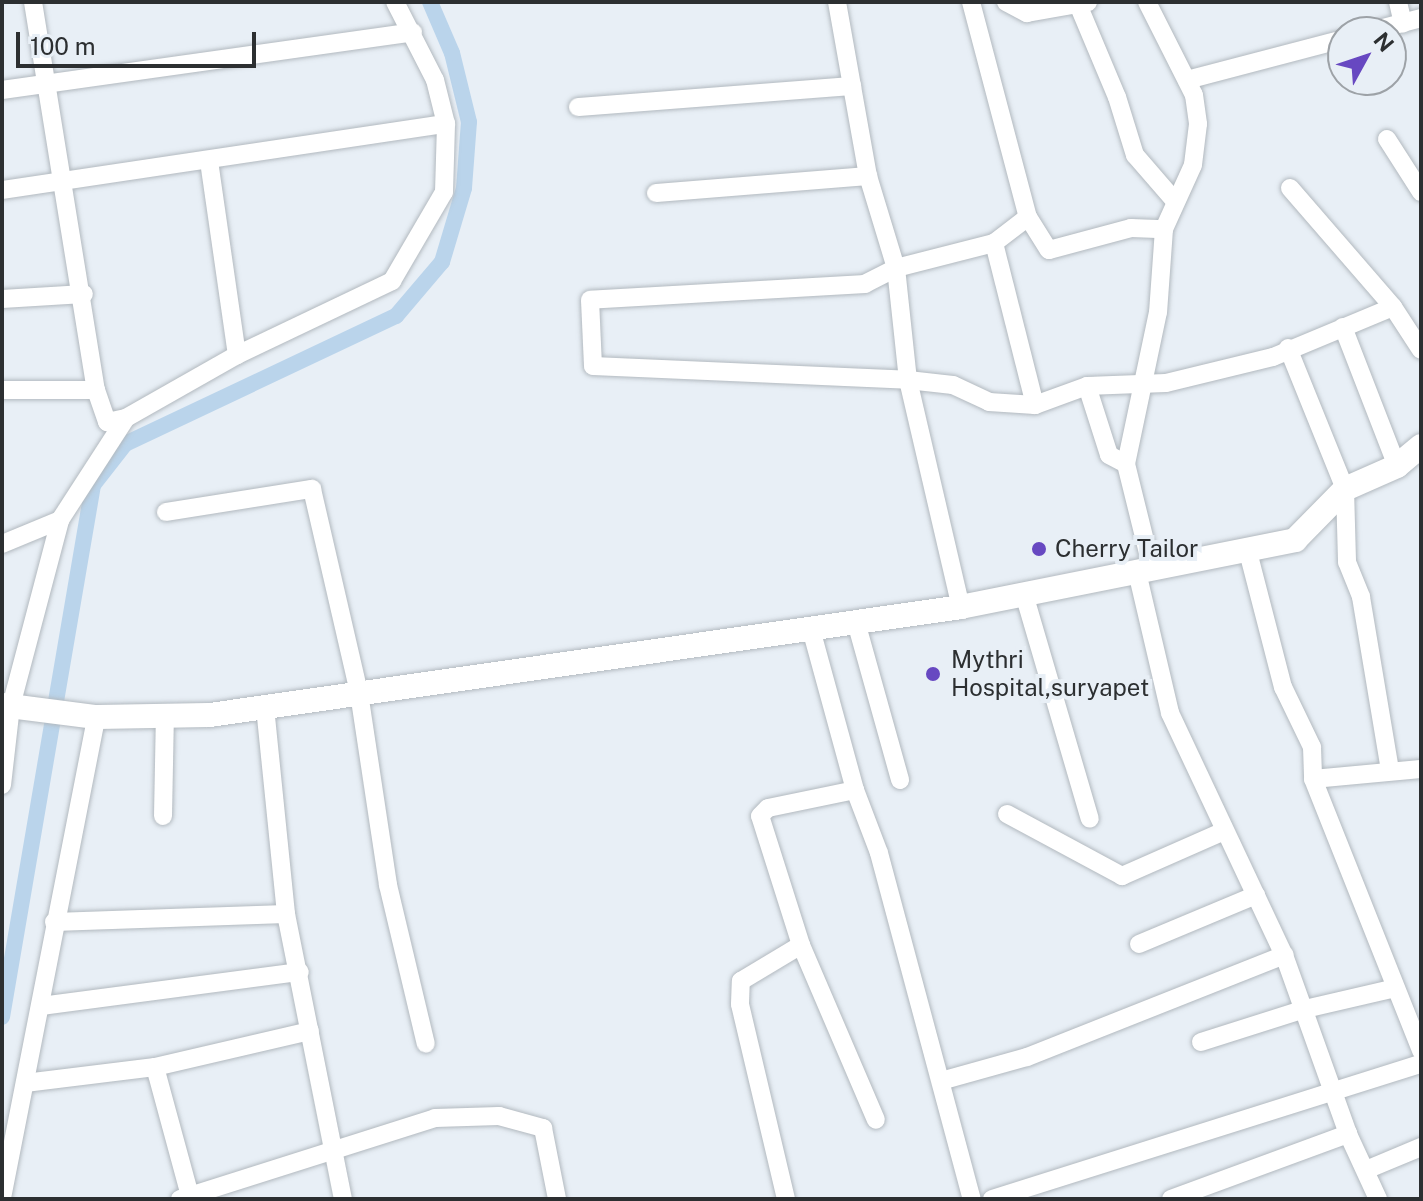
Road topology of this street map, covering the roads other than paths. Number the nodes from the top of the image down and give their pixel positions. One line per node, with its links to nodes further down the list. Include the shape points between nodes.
1 (33, 2): 13 (street)
2 (395, 2): 11 (street)
3 (837, 2): 15 (street)
4 (998, 2): 9 (street)
5 (1006, 2): 8 (street, via 1027,13)
6 (1147, 2): 14 (street)
7 (1398, 2): 10 (street)
8 (1081, 3): 27 (street, via 1135,155)
9 (971, 6): 28 (street)
10 (1412, 20)
11 (413, 32): 13 (street); 18 (street, via 435,80)
12 (1327, 43): 14 (street)
13 (49, 79): 16 (street); 22 (street)
14 (1187, 80): 27 (street, via 1198,124 1193,165)
15 (852, 86): 17 (street); 21 (street)
16 (2, 90)
17 (578, 107)
18 (446, 124): 20 (street); 38 (street, via 444,192 392,281)
19 (1387, 139): 25 (street)
20 (209, 161): 22 (street); 38 (street)
21 (868, 176): 26 (street); 31 (street)
22 (64, 180): 24 (street); 32 (street)
23 (1290, 188): 34 (street)
24 (2, 190)
25 (1421, 192)
26 (656, 193)
27 (1174, 200): 29 (street, via 1173,216)
28 (1028, 217): 29 (street, via 1049,250 1131,228); 30 (street)
29 (1164, 229): 40 (street, via 1158,312)
30 (994, 243): 31 (street); 44 (street)
31 (896, 268): 39 (street); 39 (street, via 865,284 590,300 593,366)
32 (84, 294): 33 (street); 43 (street)
33 (2, 299)
34 (1393, 307): 35 (street); 37 (street)
35 (1343, 327): 36 (street); 48 (street)
36 (1288, 348): 40 (street, via 1273,357 1182,379); 49 (street)
37 (1421, 350)
38 (237, 355): 45 (street)
39 (908, 380): 44 (street, via 953,385 989,402); 56 (street)
40 (1145, 382): 41 (street); 47 (street)
41 (1087, 386): 44 (street); 47 (street, via 1109,455)
42 (2, 390): 43 (street)
43 (96, 390): 45 (street, via 107,422)
44 (1035, 405)
45 (126, 418): 51 (street)
46 (1421, 446): 48 (main road)
47 (1126, 464): 54 (street)
48 (1397, 466): 49 (main road)
49 (1345, 489): 53 (main road, via 1295,540); 65 (street, via 1347,562 1361,597)
50 (166, 512): 59 (street, via 312,489)
51 (60, 520): 52 (street); 60 (street)
52 (2, 544)
53 (1247, 548): 54 (main road); 66 (street, via 1283,687 1312,747)
54 (1144, 570): 55 (main road); 73 (street, via 1170,713)
55 (1024, 594): 56 (main road); 72 (street)
56 (961, 607): 57 (main road)
57 (856, 622): 58 (main road); 67 (street)
58 (811, 629): 59 (main road); 69 (street)
59 (359, 693): 61 (main road); 86 (street, via 388,885)
60 (11, 706): 63 (main road); 68 (street)
61 (265, 707): 62 (main road); 75 (street)
62 (165, 716): 63 (main road); 71 (street)
63 (92, 717): 76 (street)
64 (1421, 769): 65 (street)
65 (1390, 771): 66 (street)
66 (1313, 779): 81 (street)
67 (900, 780)
68 (2, 785)
69 (855, 790): 78 (street, via 768,808 760,816); 90 (street, via 879,853)
70 (1007, 814): 73 (street, via 1122,876)
71 (163, 816)
72 (1090, 819)
73 (1224, 831): 74 (street)
74 (1256, 895): 77 (street); 79 (street)
75 (286, 914): 76 (street); 80 (street)
76 (54, 922): 82 (street)
77 (1139, 944)
78 (801, 945): 93 (street); 102 (street, via 741,981 740,1004)
79 (1284, 955): 83 (street); 90 (street, via 1027,1057)
80 (300, 972): 82 (street); 84 (street)
81 (1396, 988): 83 (street); 87 (street)
82 (41, 1006): 91 (street)
83 (1305, 1009): 85 (street); 92 (street)
84 (310, 1031): 89 (street); 96 (street)
85 (1201, 1042)
86 (426, 1044)
87 (1421, 1051)
88 (1421, 1064): 92 (street)
89 (155, 1067): 91 (street); 99 (street)
90 (941, 1081): 103 (street)
91 (25, 1083): 98 (street)
92 (1333, 1089): 94 (street); 104 (street)
93 (876, 1120)
94 (1348, 1134): 97 (street); 105 (street)
95 (1421, 1147): 97 (street)
96 (334, 1152): 99 (street); 100 (street); 101 (street, via 435,1118 499,1116 543,1128)
97 (1366, 1170): 106 (street)
98 (2, 1198)
99 (185, 1198)
100 (343, 1199)
101 (557, 1199)
102 (786, 1199)
103 (972, 1199)
104 (992, 1199)
105 (1171, 1199)
106 (1378, 1199)

